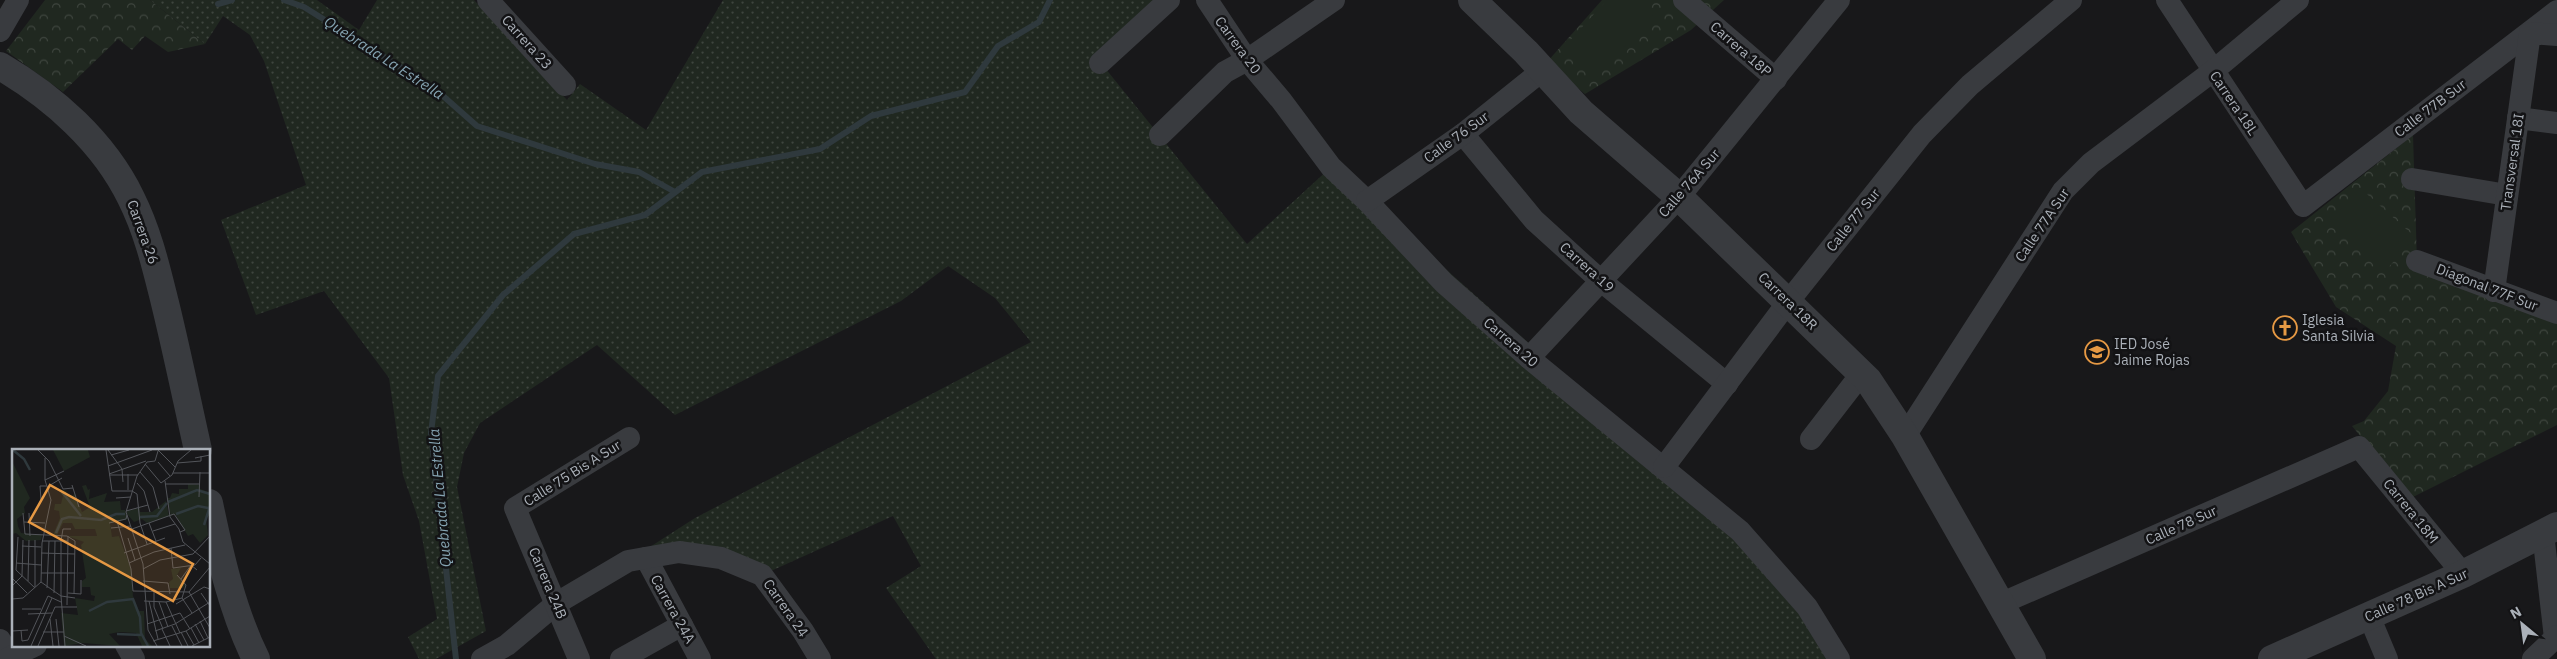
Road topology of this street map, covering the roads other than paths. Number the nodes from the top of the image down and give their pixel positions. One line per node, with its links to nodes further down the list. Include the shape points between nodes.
1 (18, 0): 13 (street)
2 (488, 0): 22 (street, Carrera 23)
3 (1169, 0): 17 (street)
4 (1207, 0): 16 (street, Carrera 20)
5 (1334, 0): 16 (street)
6 (1472, 0): 19 (street, Carrera 18R)
7 (1684, 0): 21 (street, Carrera 18P)
8 (1839, 0): 21 (street, Calle 76A Sur)
9 (2071, 0): 35 (street, Calle 77 Sur, via 1970,85 1922,134)
10 (2167, 0): 20 (street, Carrera 18L)
11 (2298, 0): 20 (street, Calle 77A Sur)
12 (2557, 11): 14 (street, Calle 77B Sur)
13 (0, 31)
14 (2530, 33): 15 (street); 23 (street, Transversal 18I); 31 (street, Calle 77B Sur)
15 (2557, 35)
16 (1247, 60): 26 (street, via 1225,72); 30 (street, Carrera 20, via 1331,167)
17 (1100, 63)
18 (0, 66): 44 (street, Carrera 26, via 28,83 82,129 113,167 131,197 151,248)
19 (1543, 70): 25 (street, Calle 76 Sur); 29 (street, Carrera 18R, via 1587,117)
20 (2213, 71): 31 (street, Carrera 18L); 40 (street, Calle 77A Sur, via 2091,163 2063,191)
21 (1776, 78): 29 (street, Calle 76A Sur)
22 (565, 85)
23 (2518, 118): 24 (street); 28 (street, Transversal 18I)
24 (2557, 123)
25 (1463, 134): 30 (street, Calle 76 Sur); 33 (street, Carrera 19, via 1534,220)
26 (1160, 135)
27 (2412, 180): 28 (street)
28 (2508, 196): 34 (street, Transversal 18I)
29 (1678, 197): 33 (street, Calle 76A Sur); 35 (street, Carrera 18R)
30 (1367, 201): 37 (street, Carrera 20, via 1444,283)
31 (2303, 206)
32 (2417, 261): 34 (street, Diagonal 77F Sur)
33 (1600, 280): 37 (street, Calle 76A Sur); 39 (street, Carrera 19)
34 (2494, 291): 36 (street, Diagonal 77F Sur)
35 (1788, 302): 38 (street, Carrera 18R); 39 (street, Calle 77 Sur)
36 (2557, 314)
37 (1529, 358): 45 (street, Carrera 20)
38 (1862, 373): 40 (street, Carrera 18R); 42 (street)
39 (1727, 384): 45 (street, Calle 77 Sur)
40 (1905, 436): 53 (street, Carrera 18R)
41 (628, 438): 46 (street, Calle 75 Bis A Sur)
42 (1811, 439)
43 (2359, 447): 51 (street, Carrera 18M); 53 (street, Calle 78 Sur)
44 (198, 449)
45 (1664, 467): 67 (street, Carrera 20, via 1740,531 1807,607)
46 (515, 508): 52 (street, Carrera 24B)
47 (210, 513): 50 (street)
48 (2550, 529): 51 (street, Calle 78 Bis A Sur); 56 (street)
49 (637, 560): 52 (street); 55 (street, Carrera 24A); 66 (street, Carrera 24, via 679,552 721,558 762,574)
50 (215, 561): 61 (street)
51 (2463, 574): 54 (street, Calle 78 Bis A Sur)
52 (557, 603): 62 (street, via 507,645); 63 (street, Carrera 24B)
53 (2002, 603): 68 (street, Carrera 18R)
54 (2368, 616): 69 (street, Calle 78 Bis A Sur); 70 (street)
55 (682, 625): 64 (street); 65 (street, Carrera 24A)
56 (2556, 637): 71 (street)
57 (33, 646): 59 (street)
58 (127, 646): 60 (street)
59 (8, 654)
60 (134, 659)
61 (256, 659)
62 (482, 659)
63 (580, 659)
64 (621, 659)
65 (700, 659)
66 (820, 659)
67 (1839, 659)
68 (2032, 659)
69 (2272, 659)
70 (2387, 659)
71 (2534, 659)

